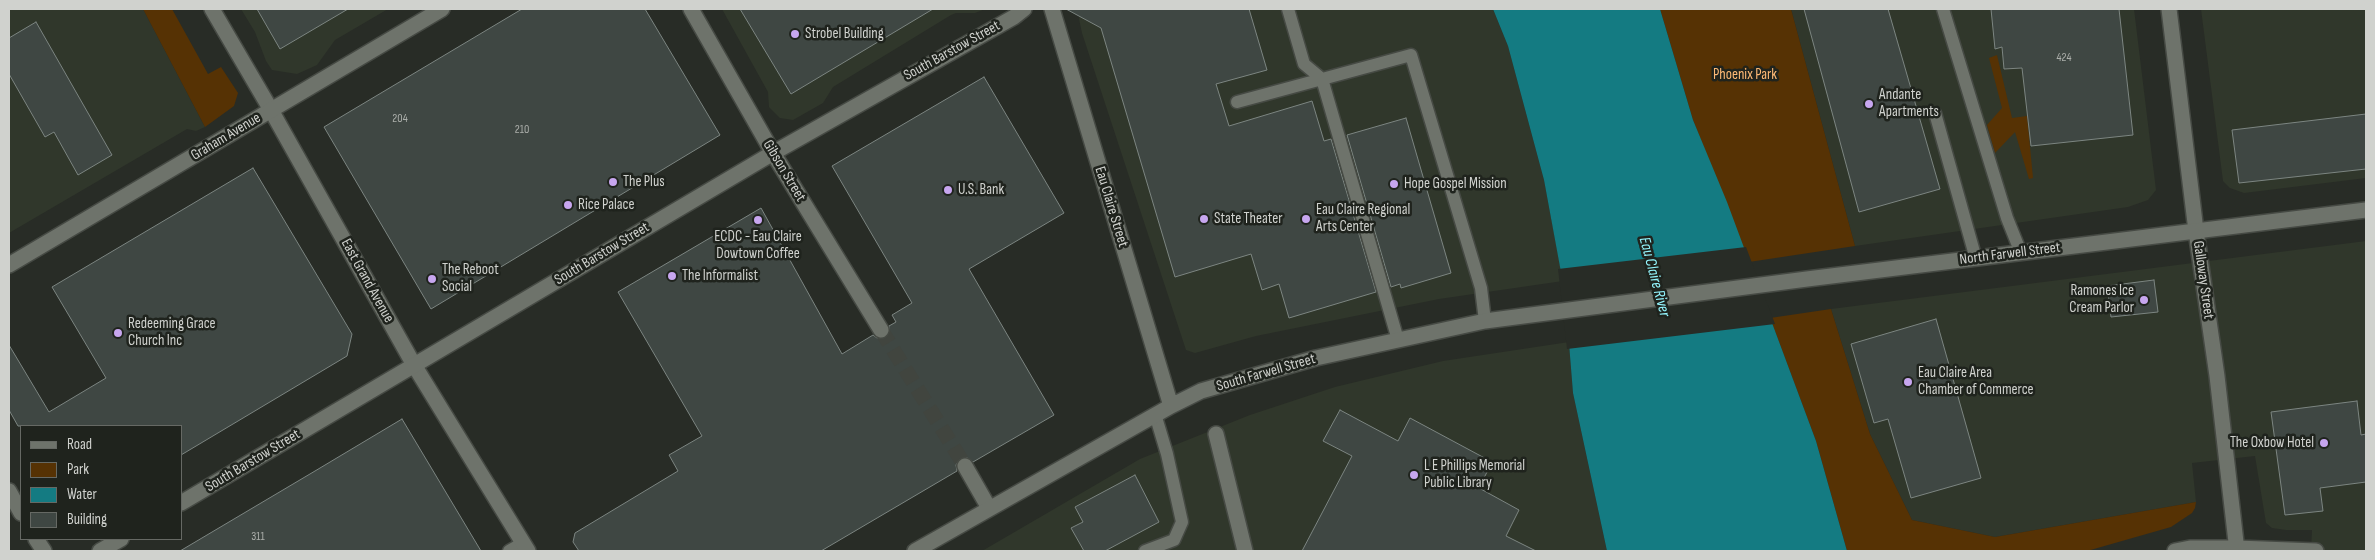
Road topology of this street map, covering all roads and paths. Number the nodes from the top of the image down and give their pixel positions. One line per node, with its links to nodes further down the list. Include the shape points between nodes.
1 (212, 9): 11 (street, East Grand Avenue)
2 (442, 9): 11 (street, Graham Avenue)
3 (691, 9): 13 (street, Gibson Street)
4 (1024, 9): 13 (street, South Barstow Street)
5 (1052, 9): 24 (street, Eau Claire Street)
6 (1288, 9): 9 (lane, via 1304,64)
7 (1943, 9): 16 (lane, via 2007,218)
8 (2169, 9): 15 (street, Galloway Street)
9 (1322, 79): 10 (lane); 20 (lane, via 1411,55 1481,288); 22 (lane)
10 (1237, 102)
11 (271, 110): 18 (street, Graham Avenue); 23 (street, East Grand Avenue)
12 (1935, 113): 17 (lane)
13 (773, 152): 21 (street, Gibson Street); 23 (street, South Barstow Street)
14 (2366, 210): 15 (street, North Farwell Street)
15 (2196, 231): 16 (street, North Farwell Street); 35 (street, Galloway Street)
16 (2021, 253): 17 (street, North Farwell Street)
17 (1976, 259): 19 (street, North Farwell Street)
18 (9, 265)
19 (1654, 299): 20 (street, South Farwell Street)
20 (1485, 321): 22 (street, South Farwell Street)
21 (881, 330)
22 (1398, 340): 24 (street, South Farwell Street, via 1306,361 1201,391)
23 (414, 365): 29 (street, South Barstow Street); 34 (street, East Grand Avenue)
24 (1170, 406): 25 (street, South Farwell Street)
25 (1155, 414): 30 (street, South Farwell Street); 40 (lane, via 1182,522 1174,540)
26 (1216, 434): 41 (street)
27 (966, 466): 30 (street)
28 (9, 491): 31 (street)
29 (182, 502)
30 (989, 508): 39 (street, South Farwell Street)
31 (20, 511)
32 (37, 540): 36 (street)
33 (119, 540): 37 (street)
34 (525, 547): 38 (lane)
35 (2237, 550): 42 (street, via 2190,548); 43 (street)
36 (44, 551)
37 (100, 551)
38 (510, 551)
39 (915, 551)
40 (1148, 551)
41 (1246, 551)
42 (2175, 551)
43 (2316, 551)

